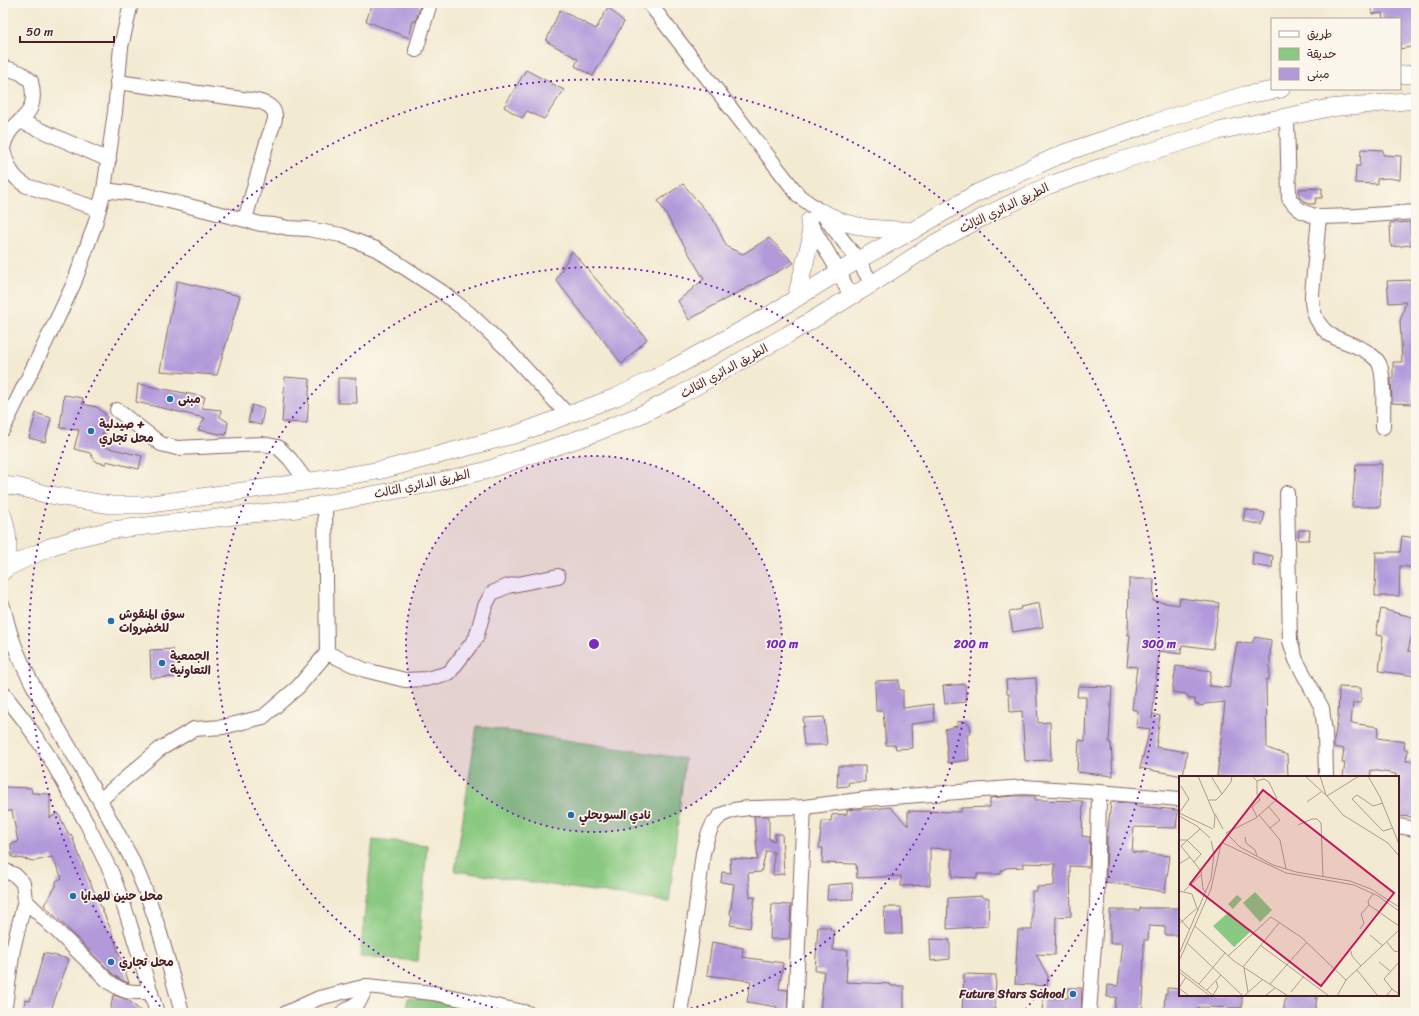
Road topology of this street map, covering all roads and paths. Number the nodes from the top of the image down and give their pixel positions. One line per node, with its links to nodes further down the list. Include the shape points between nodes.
1 (131, 3): 8 (street)
2 (430, 3): 4 (street)
3 (649, 3): 18 (street)
4 (416, 50)
5 (3, 67): 12 (street, via 21,73 31,81 34,99 32,107)
6 (1416, 74): 7 (main road)
7 (1401, 75)
8 (117, 82): 14 (street, via 116,112); 20 (street, via 250,100 269,106 275,114 275,121)
9 (1275, 90): 21 (main road, الطريق الدائري الثالث, via 1245,95 1064,153 975,194)
10 (1416, 100): 11 (main road, الطريق الدائري الثالث, via 1329,108)
11 (1287, 117): 19 (street, via 1289,198 1295,208); 24 (main road, الطريق الدائري الثالث, via 1218,131 1047,186 933,244)
12 (20, 121): 13 (street, via 9,132); 14 (street)
13 (3, 149): 16 (street, via 12,174 18,181)
14 (109, 160): 15 (street)
15 (104, 190): 16 (street); 20 (street, via 145,195)
16 (99, 209): 30 (street, via 74,283)
17 (1416, 212): 19 (street)
18 (815, 217): 21 (main road, via 867,228); 22 (street); 23 (street); 26 (main road)
19 (1319, 217): 29 (street, via 1312,294 1315,317 1322,329 1366,351 1380,365)
20 (245, 219): 28 (street, via 260,224 341,235 376,249 442,292 470,314 507,349)
21 (912, 231): 22 (main road, الطريق الدائري الثالث)
22 (858, 260): 23 (main road, الطريق الدائري الثالث); 24 (street)
23 (839, 272): 25 (street); 26 (main road, الطريق الدائري الثالث)
24 (872, 284): 25 (main road, الطريق الدائري الثالث)
25 (851, 297): 34 (main road, الطريق الدائري الثالث, via 680,395 636,417 484,471)
26 (796, 298): 28 (main road, الطريق الدائري الثالث, via 655,378 616,397)
27 (117, 410): 31 (street, via 161,444 177,448 263,444 278,448)
28 (568, 415): 31 (main road, الطريق الدائري الثالث, via 517,434 382,470)
29 (1383, 427)
30 (3, 429)
31 (307, 482): 32 (main road, الطريق الدائري الثالث, via 145,504 111,505)
32 (3, 485)
33 (1287, 493): 41 (street, via 1290,641 1296,660 1322,708)
34 (325, 504): 36 (main road, الطريق الدائري الثالث, via 111,530 50,547); 39 (street)
35 (3, 516): 36 (main road, via 8,542)
36 (4, 570)
37 (558, 576): 39 (street, via 508,586 492,593 485,606 476,638 449,673 426,679 406,680 365,670)
38 (3, 606): 43 (street, via 14,644 38,693)
39 (326, 652): 43 (street, via 298,687 263,718 223,727 194,729 160,749)
40 (3, 693): 51 (street, via 50,758 98,845 125,908)
41 (1326, 776)
42 (1099, 792): 44 (street); 45 (street, via 1024,787 867,799); 60 (street, via 1097,905)
43 (100, 800): 54 (street, via 131,858 145,893 163,941)
44 (1179, 800)
45 (804, 807): 58 (street, via 734,810 722,815 713,824 703,853); 59 (street)
46 (1399, 826): 47 (street)
47 (1416, 829)
48 (3, 870): 49 (street, via 15,875 23,883)
49 (25, 900): 51 (street, via 113,985 125,991); 52 (street, via 13,949)
50 (367, 986): 55 (street, via 319,998); 56 (street, via 359,1002); 57 (street, via 433,993)
51 (151, 992): 53 (street)
52 (4, 1013)
53 (157, 1013)
54 (182, 1013)
55 (286, 1013)
56 (342, 1013)
57 (528, 1013)
58 (680, 1013)
59 (795, 1013)
60 (1089, 1013)

